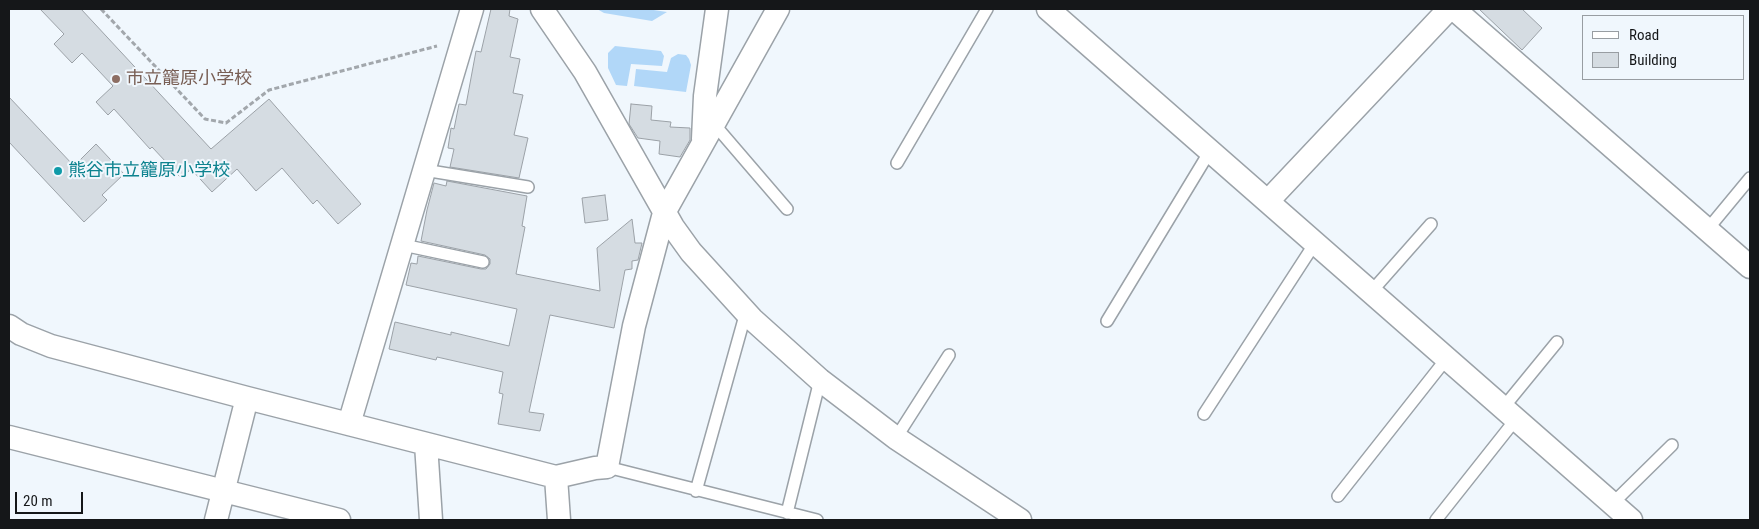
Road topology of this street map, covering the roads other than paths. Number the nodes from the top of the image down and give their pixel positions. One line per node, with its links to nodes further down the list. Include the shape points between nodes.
1 (472, 9): 15 (street)
2 (542, 9): 20 (street, via 584,72)
3 (716, 9): 9 (street)
4 (778, 9): 10 (street)
5 (987, 9): 14 (lane)
6 (1048, 9): 13 (street)
7 (1448, 9): 18 (street)
8 (1454, 9): 22 (street)
9 (705, 96): 10 (street); 12 (street)
10 (727, 102): 11 (street)
11 (714, 124): 12 (street); 19 (lane)
12 (702, 146): 20 (street)
13 (1210, 151): 18 (street); 29 (lane)
14 (897, 163)
15 (424, 170): 17 (lane); 24 (street)
16 (1750, 178): 22 (lane)
17 (528, 187)
18 (1268, 201): 23 (street)
19 (787, 210)
20 (664, 213): 28 (street, via 691,252); 43 (street, via 634,326)
21 (1431, 224): 27 (lane)
22 (1707, 230): 26 (street)
23 (1315, 243): 27 (street); 36 (lane)
24 (402, 245): 25 (lane); 38 (street)
25 (483, 262)
26 (1750, 267)
27 (1371, 292): 33 (street)
28 (746, 312): 34 (street); 45 (lane)
29 (1107, 321)
30 (9, 326): 35 (street, via 51,346)
31 (1557, 342): 37 (lane)
32 (950, 355): 40 (lane)
33 (1447, 358): 37 (street); 47 (lane)
34 (820, 380): 40 (street); 49 (lane)
35 (248, 398): 38 (street); 46 (street)
36 (1204, 414)
37 (1509, 414): 48 (street); 56 (lane)
38 (349, 424): 41 (street)
39 (9, 437): 46 (street)
40 (896, 438): 55 (street)
41 (426, 444): 44 (street); 52 (street)
42 (1672, 445): 48 (lane)
43 (607, 467): 44 (street); 45 (lane)
44 (556, 477): 53 (street)
45 (696, 491): 49 (lane)
46 (223, 492): 50 (street); 51 (street)
47 (1338, 496)
48 (1612, 504): 57 (street)
49 (787, 513): 54 (lane)
50 (216, 520)
51 (339, 520)
52 (431, 520)
53 (559, 520)
54 (817, 520)
55 (1020, 520)
56 (1436, 520)
57 (1631, 520)

